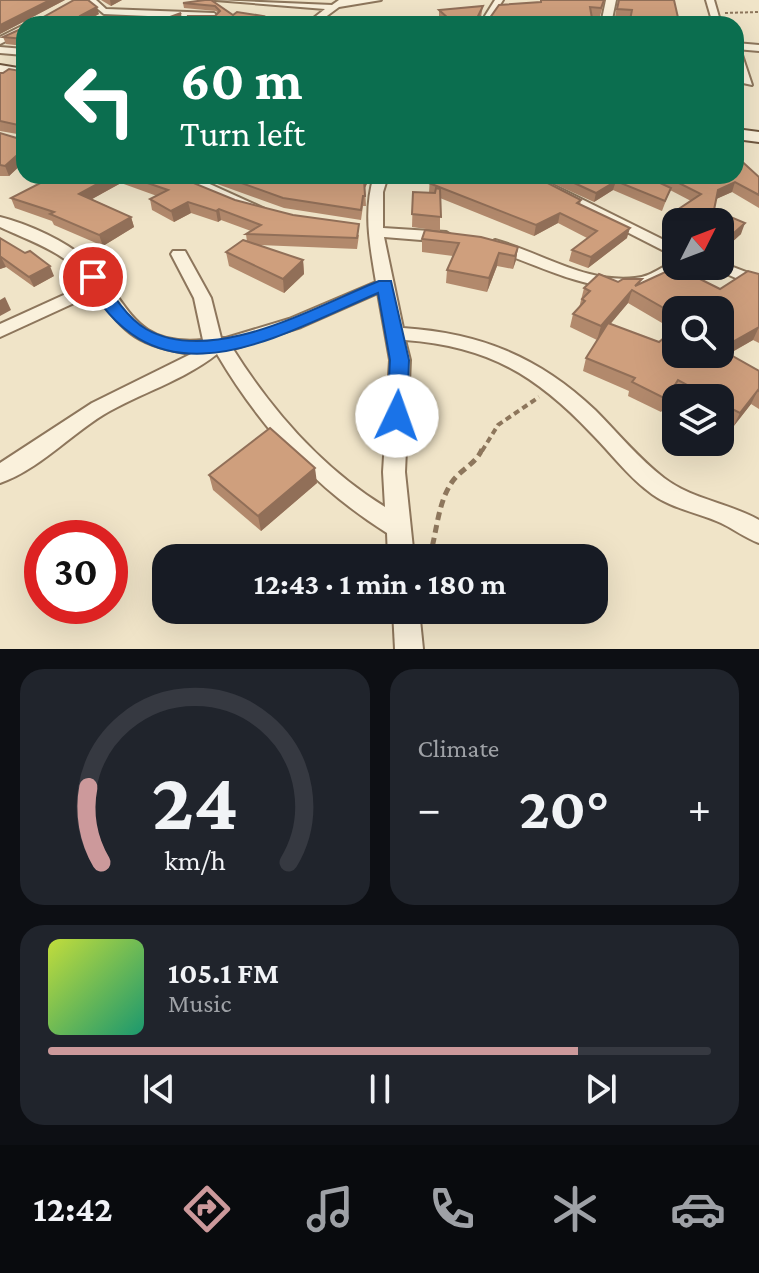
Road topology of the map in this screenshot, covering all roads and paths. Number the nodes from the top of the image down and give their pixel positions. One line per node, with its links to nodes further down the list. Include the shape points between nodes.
1 (91, 0): 7 (street, via 104,11)
2 (219, 0): 5 (street)
3 (377, 0): 5 (street)
4 (139, 1): 7 (street)
5 (337, 4): 9 (street)
6 (759, 12): 10 (path)
7 (172, 15): 8 (street)
8 (214, 16)
9 (321, 16)
10 (734, 16)
11 (199, 184): 14 (street)
12 (378, 184): 16 (street)
13 (540, 184): 17 (street)
14 (275, 215)
15 (0, 221): 23 (street, via 81,263)
16 (370, 230): 20 (street, via 474,241 611,282); 22 (street)
17 (662, 245)
18 (179, 254): 26 (street, via 205,302)
19 (734, 273): 21 (street)
20 (662, 277)
21 (759, 283)
22 (385, 284): 25 (street); 26 (street, via 249,341)
23 (98, 286): 24 (street); 26 (street, via 137,332 161,343)
24 (0, 331)
25 (394, 333): 27 (street, via 433,336 507,356); 29 (street, via 400,360 394,472)
26 (216, 346): 28 (street, via 97,409); 29 (street, via 289,438 362,507)
27 (555, 389): 30 (street, via 656,485); 32 (path, via 498,425 480,455 452,482)
28 (0, 474)
29 (399, 528): 31 (street)
30 (759, 532)
31 (400, 544)
32 (434, 544)
33 (407, 624): 34 (street)
34 (409, 649)

